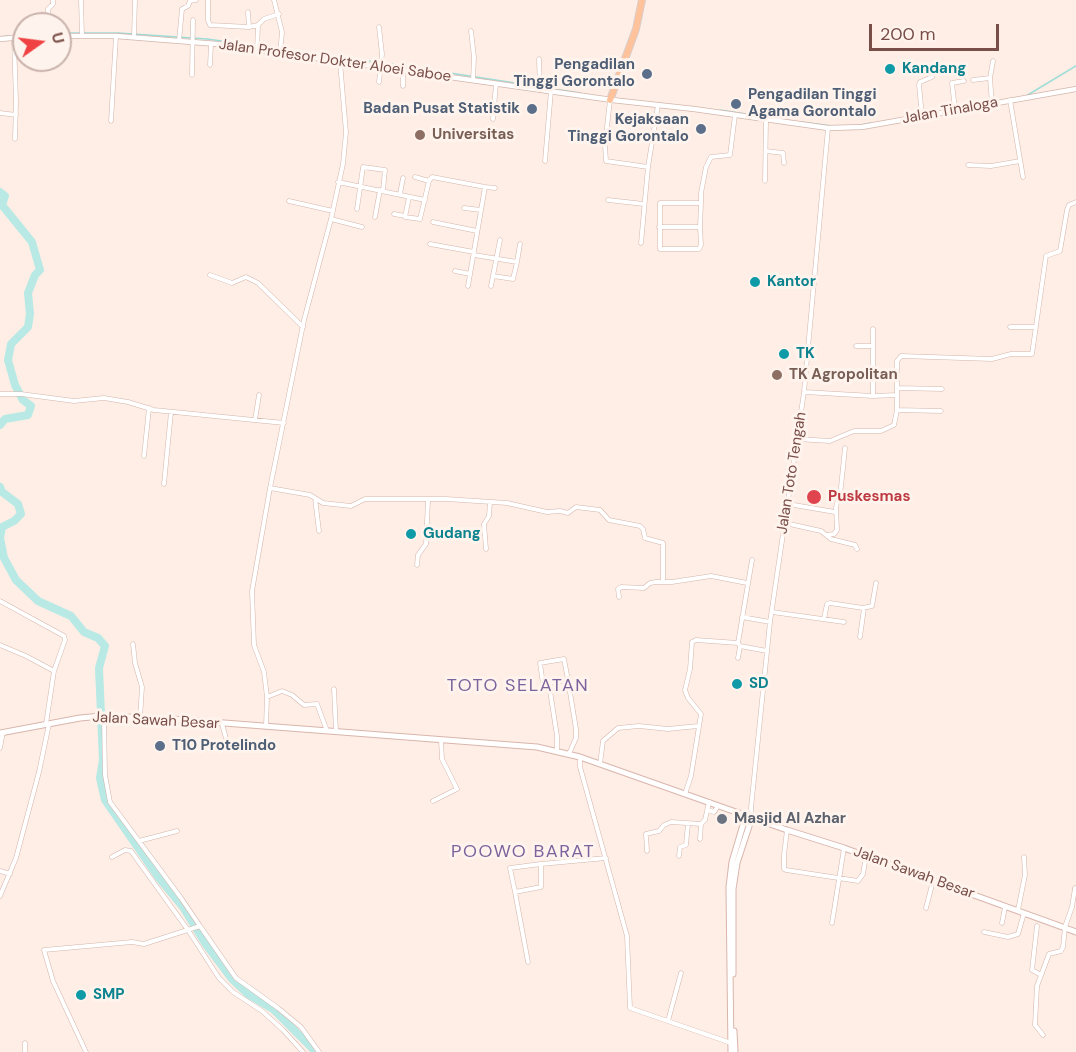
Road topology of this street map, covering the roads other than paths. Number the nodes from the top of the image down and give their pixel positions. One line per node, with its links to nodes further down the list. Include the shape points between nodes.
1 (81, 0): 14 (street)
2 (135, 0): 17 (street)
3 (196, 0): 18 (street, via 182,8)
4 (208, 0): 11 (street, via 210,25)
5 (274, 0): 8 (street)
6 (642, 0): 42 (main road, via 636,29)
7 (248, 12): 11 (street)
8 (279, 14): 10 (street, via 264,19); 22 (street)
9 (193, 20): 19 (street)
10 (258, 26): 11 (street); 21 (street)
11 (249, 27)
12 (379, 27): 26 (street)
13 (471, 31): 31 (street)
14 (82, 33): 15 (street, Jalan Profesor Dokter Aloei Saboe); 16 (street, Jalan Profesor Dokter Aloei Saboe)
15 (72, 34)
16 (116, 36): 17 (street, Jalan Profesor Dokter Aloei Saboe); 53 (street)
17 (134, 37): 18 (street, Jalan Profesor Dokter Aloei Saboe)
18 (180, 37): 19 (street, Jalan Profesor Dokter Aloei Saboe)
19 (192, 39): 20 (street, Jalan Profesor Dokter Aloei Saboe); 30 (street)
20 (211, 44): 21 (street, Jalan Profesor Dokter Aloei Saboe); 27 (street)
21 (257, 50): 22 (street, Jalan Profesor Dokter Aloei Saboe)
22 (280, 51): 25 (street, Jalan Profesor Dokter Aloei Saboe)
23 (539, 59): 39 (street)
24 (993, 61): 33 (street)
25 (340, 62): 26 (street, Jalan Profesor Dokter Aloei Saboe); 67 (street, via 346,132)
26 (380, 64): 28 (street, Jalan Profesor Dokter Aloei Saboe); 36 (street)
27 (210, 65)
28 (403, 71): 31 (street, Jalan Profesor Dokter Aloei Saboe); 38 (street)
29 (15, 72): 48 (street)
30 (192, 75)
31 (473, 77): 37 (street, Jalan Profesor Dokter Aloei Saboe)
32 (932, 77): 50 (street, via 919,85)
33 (990, 78): 34 (street); 44 (street)
34 (973, 80)
35 (964, 81): 46 (street, via 952,83)
36 (379, 82)
37 (496, 84): 39 (street, Jalan Profesor Dokter Aloei Saboe); 51 (street)
38 (404, 86)
39 (541, 88): 41 (street, Jalan Profesor Dokter Aloei Saboe)
40 (1076, 90): 43 (street, Jalan Tinaloga)
41 (551, 92): 42 (street, Jalan Profesor Dokter Aloei Saboe); 57 (street)
42 (610, 100): 45 (street, Jalan Tinaloga); 61 (street, via 606,161)
43 (1010, 100): 44 (street, Jalan Tinaloga); 58 (street)
44 (992, 104): 46 (street, Jalan Tinaloga)
45 (658, 105): 49 (street, Jalan Tinaloga); 61 (street)
46 (955, 111): 50 (street, Jalan Tinaloga)
47 (0, 113): 48 (street)
48 (16, 115): 55 (street)
49 (735, 115): 52 (street, Jalan Tinaloga); 78 (street, via 730,155 710,158)
50 (922, 117): 54 (street, Jalan Tinaloga)
51 (493, 119)
52 (766, 120): 54 (street, Jalan Tinaloga); 56 (street)
53 (111, 121)
54 (828, 128): 114 (street, Jalan Toto Tengah)
55 (15, 140)
56 (766, 151): 59 (street, via 783,153); 66 (street)
57 (545, 161)
58 (1020, 161): 60 (street); 63 (street)
59 (784, 163)
60 (968, 165)
61 (648, 167): 79 (street)
62 (415, 177): 65 (street)
63 (1023, 177)
64 (403, 178): 72 (street)
65 (429, 181): 69 (street, via 432,177); 74 (street)
66 (765, 181)
67 (338, 182): 68 (street); 83 (street)
68 (360, 186): 71 (street); 71 (street, via 363,167 384,170); 81 (street)
69 (485, 187): 70 (street); 82 (street)
70 (495, 188)
71 (381, 190): 72 (street); 86 (street)
72 (400, 194): 73 (street)
73 (409, 196): 74 (street); 85 (street)
74 (425, 200): 85 (street, via 421,219)
75 (608, 200): 79 (street)
76 (289, 201): 83 (street)
77 (1076, 202): 108 (street, via 1067,210 1060,251 1046,256)
78 (701, 203): 90 (street, via 660,203); 91 (street)
79 (644, 204): 94 (street)
80 (464, 208): 82 (street)
81 (357, 209)
82 (480, 210): 92 (street)
83 (333, 212): 87 (street)
84 (394, 214): 85 (street)
85 (405, 216)
86 (375, 217)
87 (331, 219): 89 (street); 106 (street)
88 (433, 222): 92 (street)
89 (362, 227)
90 (659, 227): 91 (street); 91 (street, via 661,249 697,250)
91 (700, 227)
92 (477, 231): 97 (street)
93 (500, 240): 98 (street)
94 (640, 243)
95 (430, 244): 97 (street)
96 (520, 244): 99 (street)
97 (474, 254): 98 (street); 101 (street)
98 (496, 259): 99 (street); 103 (street)
99 (517, 262): 103 (street, via 513,279)
100 (455, 271): 101 (street)
101 (470, 274): 104 (street)
102 (210, 276): 106 (street, via 232,283 246,277 258,283)
103 (493, 276): 105 (street)
104 (468, 286)
105 (491, 286)
106 (303, 327): 124 (street)
107 (1010, 327): 108 (street)
108 (1035, 327): 112 (street, via 1031,355 1011,354 992,359 901,356 897,361)
109 (873, 329): 111 (street)
110 (856, 346): 111 (street)
111 (873, 346): 118 (street)
112 (897, 388): 113 (street); 117 (street)
113 (942, 389)
114 (804, 392): 118 (street); 125 (street, Jalan Toto Tengah)
115 (0, 394): 119 (street, via 84,401 104,398)
116 (259, 395): 123 (street)
117 (897, 395): 118 (street); 120 (street)
118 (873, 396)
119 (149, 408): 122 (street); 127 (street)
120 (897, 410): 121 (street); 125 (street, via 896,424 881,431 854,431 830,441)
121 (941, 411)
122 (171, 412): 123 (street); 128 (street)
123 (255, 420): 124 (street)
124 (284, 423): 129 (street)
125 (797, 439): 133 (street, Jalan Toto Tengah)
126 (844, 448): 134 (street)
127 (144, 456)
128 (164, 483)
129 (270, 488): 130 (street); 163 (street, via 252,602 254,645 264,672)
130 (315, 498): 131 (street, via 322,503 351,506 365,499); 136 (street)
131 (428, 500): 132 (street); 141 (street, via 426,544 418,555)
132 (490, 502): 138 (street, via 484,524); 142 (street, via 547,512 571,513 575,508 589,508 600,510 609,520 640,526 645,538 664,545)
133 (788, 504): 134 (street); 135 (street, Jalan Toto Tengah)
134 (835, 512): 137 (street, via 837,530)
135 (785, 523): 137 (street); 148 (street, Jalan Toto Tengah)
136 (319, 531)
137 (827, 535): 139 (street)
138 (486, 549)
139 (857, 549)
140 (752, 560): 143 (street)
141 (417, 565)
142 (663, 582): 143 (street, via 711,576); 145 (street, via 644,588 621,587)
143 (747, 583): 149 (street)
144 (876, 583): 147 (street, via 872,606)
145 (619, 597)
146 (0, 602): 159 (street, via 64,636)
147 (864, 608): 150 (street, via 830,603); 153 (street)
148 (772, 612): 150 (street); 151 (street, Jalan Toto Tengah)
149 (742, 617): 151 (street); 156 (street)
150 (824, 620): 152 (street)
151 (770, 621): 157 (street, Jalan Toto Tengah)
152 (844, 622)
153 (860, 637)
154 (0, 645): 159 (street)
155 (134, 645): 165 (street, via 142,691)
156 (739, 645): 157 (street); 158 (street); 168 (street, via 692,642 685,690 700,712)
157 (767, 651): 185 (street, Jalan Toto Tengah)
158 (738, 658)
159 (54, 671): 166 (street)
160 (568, 680): 161 (street); 161 (street, via 564,659 541,662 543,683); 177 (street, via 576,738)
161 (549, 684): 176 (street)
162 (334, 689): 171 (street)
163 (267, 697): 169 (street); 170 (street, via 282,691 304,705 317,704)
164 (103, 717): 165 (main road, Jalan Sawah Besar); 166 (main road, Jalan Sawah Besar); 191 (street, via 108,796)
165 (140, 718): 167 (main road, Jalan Sawah Besar)
166 (48, 724): 172 (main road, Jalan Sawah Besar); 201 (street)
167 (222, 724): 169 (main road, Jalan Sawah Besar); 175 (street)
168 (698, 726): 179 (street, via 618,728 603,741); 180 (street)
169 (266, 727): 170 (main road, Jalan Sawah Besar)
170 (327, 731): 171 (main road, Jalan Sawah Besar)
171 (336, 731): 173 (main road, Jalan Sawah Besar)
172 (2, 733): 174 (street)
173 (441, 739): 176 (main road, Jalan Sawah Besar, via 518,744); 181 (street, via 442,759 457,789)
174 (0, 748)
175 (229, 749)
176 (557, 752): 177 (main road, Jalan Sawah Besar)
177 (568, 755): 178 (main road, Jalan Sawah Besar)
178 (580, 757): 179 (main road, Jalan Sawah Besar); 198 (street)
179 (600, 764): 180 (main road, Jalan Sawah Besar)
180 (686, 794): 182 (main road, Jalan Sawah Besar)
181 (433, 801)
182 (709, 801): 183 (main road, Jalan Sawah Besar); 184 (street)
183 (719, 805): 184 (street, via 715,812); 185 (main road, Jalan Sawah Besar)
184 (708, 810): 187 (street)
185 (749, 816): 188 (main road, Jalan Sawah Besar); 203 (main road)
186 (688, 824): 187 (street); 193 (street, via 671,822 646,834); 194 (street, via 686,845 680,847)
187 (701, 824): 190 (street)
188 (787, 830): 192 (main road, Jalan Sawah Besar); 202 (street, via 784,870)
189 (177, 831): 191 (street)
190 (700, 839)
191 (139, 841): 215 (street)
192 (844, 848): 195 (main road, Jalan Sawah Besar); 202 (street)
193 (647, 851)
194 (679, 856)
195 (866, 856): 202 (street, via 858,881); 204 (main road, Jalan Sawah Besar)
196 (112, 857): 217 (street, via 130,851)
197 (1024, 857): 211 (street)
198 (606, 858): 199 (street); 223 (street, via 627,936 630,1008)
199 (541, 864): 206 (street, via 541,887); 206 (street, via 510,868)
200 (0, 871): 201 (street)
201 (10, 874): 207 (street)
202 (838, 877): 212 (street)
203 (731, 880): 226 (main road); 231 (main road)
204 (934, 880): 209 (main road, Jalan Sawah Besar); 210 (street)
205 (1075, 888): 208 (street)
206 (514, 892): 220 (street)
207 (0, 896)
208 (1074, 899): 216 (street)
209 (1005, 906): 211 (main road, Jalan Sawah Besar); 213 (street)
210 (926, 908)
211 (1021, 911): 216 (main road, Jalan Sawah Besar); 218 (street, via 1018,934 1008,937)
212 (832, 923)
213 (1002, 923)
214 (1037, 926): 222 (street, via 1032,970)
215 (199, 927): 217 (street); 230 (street, via 236,978 278,1008)
216 (1065, 927): 219 (main road, Jalan Sawah Besar); 222 (street, via 1063,949 1049,954)
217 (189, 929): 228 (street, via 144,944 44,950 53,981); 229 (street, via 226,987 262,1011)
218 (984, 932)
219 (1076, 932)
220 (528, 962)
221 (681, 973): 223 (street)
222 (1041, 975): 224 (street, via 1035,1021)
223 (668, 1021): 226 (street)
224 (1043, 1035)
225 (25, 1043): 227 (street)
226 (731, 1043): 231 (main road)
227 (25, 1052)
228 (86, 1052)
229 (303, 1052)
230 (320, 1052)
231 (733, 1052)

